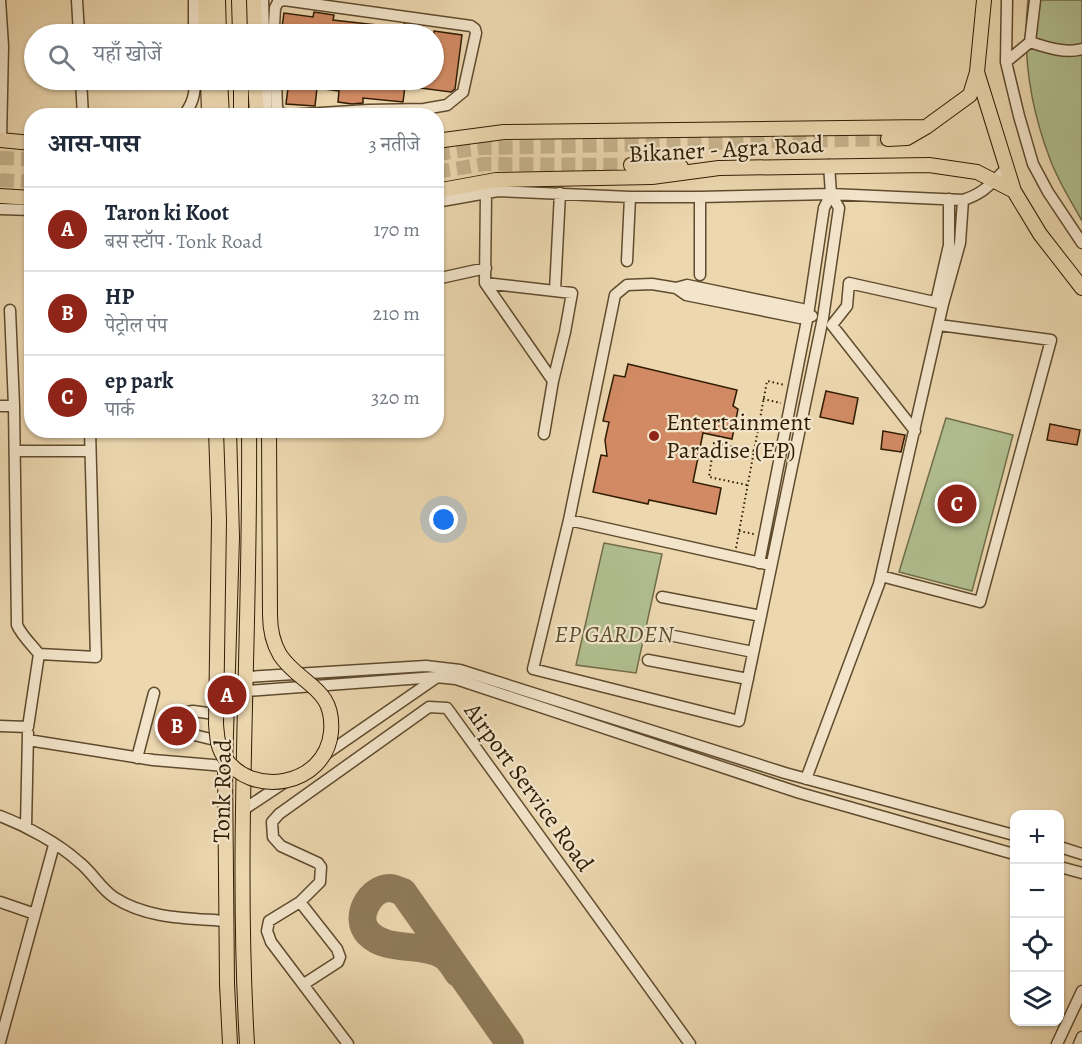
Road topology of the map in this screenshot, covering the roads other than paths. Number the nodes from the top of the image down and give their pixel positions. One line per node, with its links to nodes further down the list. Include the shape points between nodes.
1 (0, 0): 45 (street)
2 (77, 0): 12 (street)
3 (194, 0): 13 (street)
4 (205, 0): 14 (main road)
5 (218, 0): 15 (main road)
6 (239, 0): 16 (main road)
7 (254, 0): 17 (main road)
8 (263, 0): 18 (street)
9 (984, 0): 23 (main road)
10 (1007, 0): 22 (street)
11 (1035, 0): 20 (street)
12 (78, 24)
13 (194, 24)
14 (206, 24)
15 (219, 24)
16 (240, 24)
17 (263, 24)
18 (265, 24)
19 (268, 24): 42 (street, via 274,8 284,0 471,26 476,33 463,92)
20 (1030, 42): 21 (street, via 1048,48); 22 (street)
21 (1082, 49)
22 (1006, 62): 67 (street, via 1033,164)
23 (977, 72): 43 (main road, via 969,95); 51 (main road)
24 (82, 90): 33 (street)
25 (195, 90): 34 (street)
26 (209, 90): 32 (main road)
27 (221, 90): 37 (main road)
28 (240, 90): 38 (main road)
29 (256, 90): 39 (main road)
30 (266, 90): 40 (street)
31 (276, 90): 41 (street)
32 (209, 95): 35 (main road); 36 (main road)
33 (83, 108)
34 (188, 108)
35 (205, 108)
36 (209, 108)
37 (222, 108)
38 (241, 108)
39 (257, 108)
40 (267, 108)
41 (277, 108)
42 (437, 108)
43 (926, 127): 44 (main road, via 907,138); 46 (main road, Bikaner - Agra Road, via 504,132)
44 (888, 139)
45 (0, 140): 47 (main road)
46 (444, 140)
47 (24, 142)
48 (631, 165): 50 (main road)
49 (829, 165): 50 (main road, Bikaner - Agra Road); 52 (main road, Bikaner - Agra Road, via 929,165 977,172); 57 (street)
50 (719, 168): 53 (main road, Bikaner - Agra Road, via 652,177 496,180)
51 (1007, 168): 52 (street); 54 (main road)
52 (994, 181): 54 (main road, Bikaner - Agra Road); 63 (street, via 987,189)
53 (444, 190)
54 (1014, 191): 73 (main road, via 1040,234)
55 (486, 193): 56 (street); 64 (street); 69 (street)
56 (560, 193): 59 (street); 74 (street)
57 (831, 194): 60 (street); 62 (street); 77 (street, via 824,208); 78 (street, via 839,208)
58 (0, 196): 61 (main road)
59 (630, 197): 60 (street); 68 (street)
60 (700, 197): 70 (street)
61 (24, 198)
62 (949, 199): 63 (street); 75 (street, via 949,245)
63 (963, 200): 75 (street, via 960,243)
64 (444, 201)
65 (0, 209): 66 (street)
66 (24, 210)
67 (1082, 243)
68 (627, 261)
69 (486, 268): 71 (street); 72 (street)
70 (700, 275)
71 (444, 277)
72 (485, 283): 74 (street); 80 (street)
73 (1082, 288)
74 (555, 291): 80 (street, via 572,292)
75 (940, 303): 79 (street); 83 (street, via 849,283 847,306 832,326)
76 (10, 310): 82 (street)
77 (808, 315): 78 (street); 92 (street, via 800,318 652,284 627,285 615,295); 93 (street)
78 (822, 318): 94 (street)
79 (939, 325): 83 (street); 95 (street, via 1051,340 980,602)
80 (553, 381): 84 (street)
81 (0, 406): 82 (street)
82 (14, 406): 90 (street)
83 (915, 431): 95 (street)
84 (544, 434)
85 (90, 438): 91 (street)
86 (216, 438): 89 (main road, bridge, via 219,747 242,774 271,783 292,780 315,765 331,735 331,722 326,700 280,655 272,636)
87 (229, 438): 106 (main road, Tonk Road, via 232,537)
88 (249, 438): 104 (main road, Tonk Road)
89 (269, 438)
90 (15, 451): 91 (street); 100 (street, via 17,625)
91 (90, 451): 100 (street, via 96,657)
92 (569, 520): 93 (street); 103 (street, via 533,669 739,721)
93 (760, 558): 94 (street)
94 (772, 566): 97 (street)
95 (881, 576): 113 (street)
96 (662, 597): 97 (street)
97 (761, 616): 99 (street)
98 (654, 632): 99 (street)
99 (753, 652): 103 (street)
100 (39, 654): 108 (street)
101 (648, 660): 103 (street)
102 (436, 677): 104 (street); 114 (street); 120 (street, via 456,679 800,793)
103 (748, 679)
104 (247, 684): 113 (street, via 426,666 460,669); 114 (main road, Tonk Road)
105 (154, 693): 111 (street)
106 (226, 716): 110 (main road, Tonk Road); 110 (street, via 193,711 187,712 181,722 186,733)
107 (0, 726): 108 (street)
108 (28, 727): 109 (street)
109 (28, 740): 111 (street); 116 (street)
110 (226, 742): 112 (main road, Tonk Road)
111 (137, 758): 112 (street)
112 (225, 766): 127 (main road, Tonk Road)
113 (806, 779): 117 (street)
114 (243, 810): 134 (main road, Tonk Road)
115 (0, 816): 116 (street)
116 (26, 827): 118 (street)
117 (1010, 834)
118 (54, 845): 126 (street); 127 (street, via 79,861 114,897 140,909 157,915)
119 (1064, 849): 121 (street)
120 (1010, 853)
121 (1082, 854)
122 (1064, 868): 123 (street)
123 (1082, 873)
124 (0, 902): 126 (street)
125 (300, 902): 128 (street, Airport Service Road, via 269,921 267,931 271,942); 128 (street, via 340,957); 136 (street, Airport Service Road, via 320,882 321,867 281,846 273,837 272,822 429,707 447,708)
126 (35, 914): 130 (street)
127 (226, 921): 133 (main road, Tonk Road)
128 (304, 984): 135 (street, Airport Service Road)
129 (1082, 991): 137 (street)
130 (5, 1003): 132 (street)
131 (1082, 1037): 138 (street)
132 (0, 1042)
133 (230, 1044)
134 (247, 1044)
135 (348, 1044)
136 (690, 1044)
137 (1056, 1044)
138 (1079, 1044)

